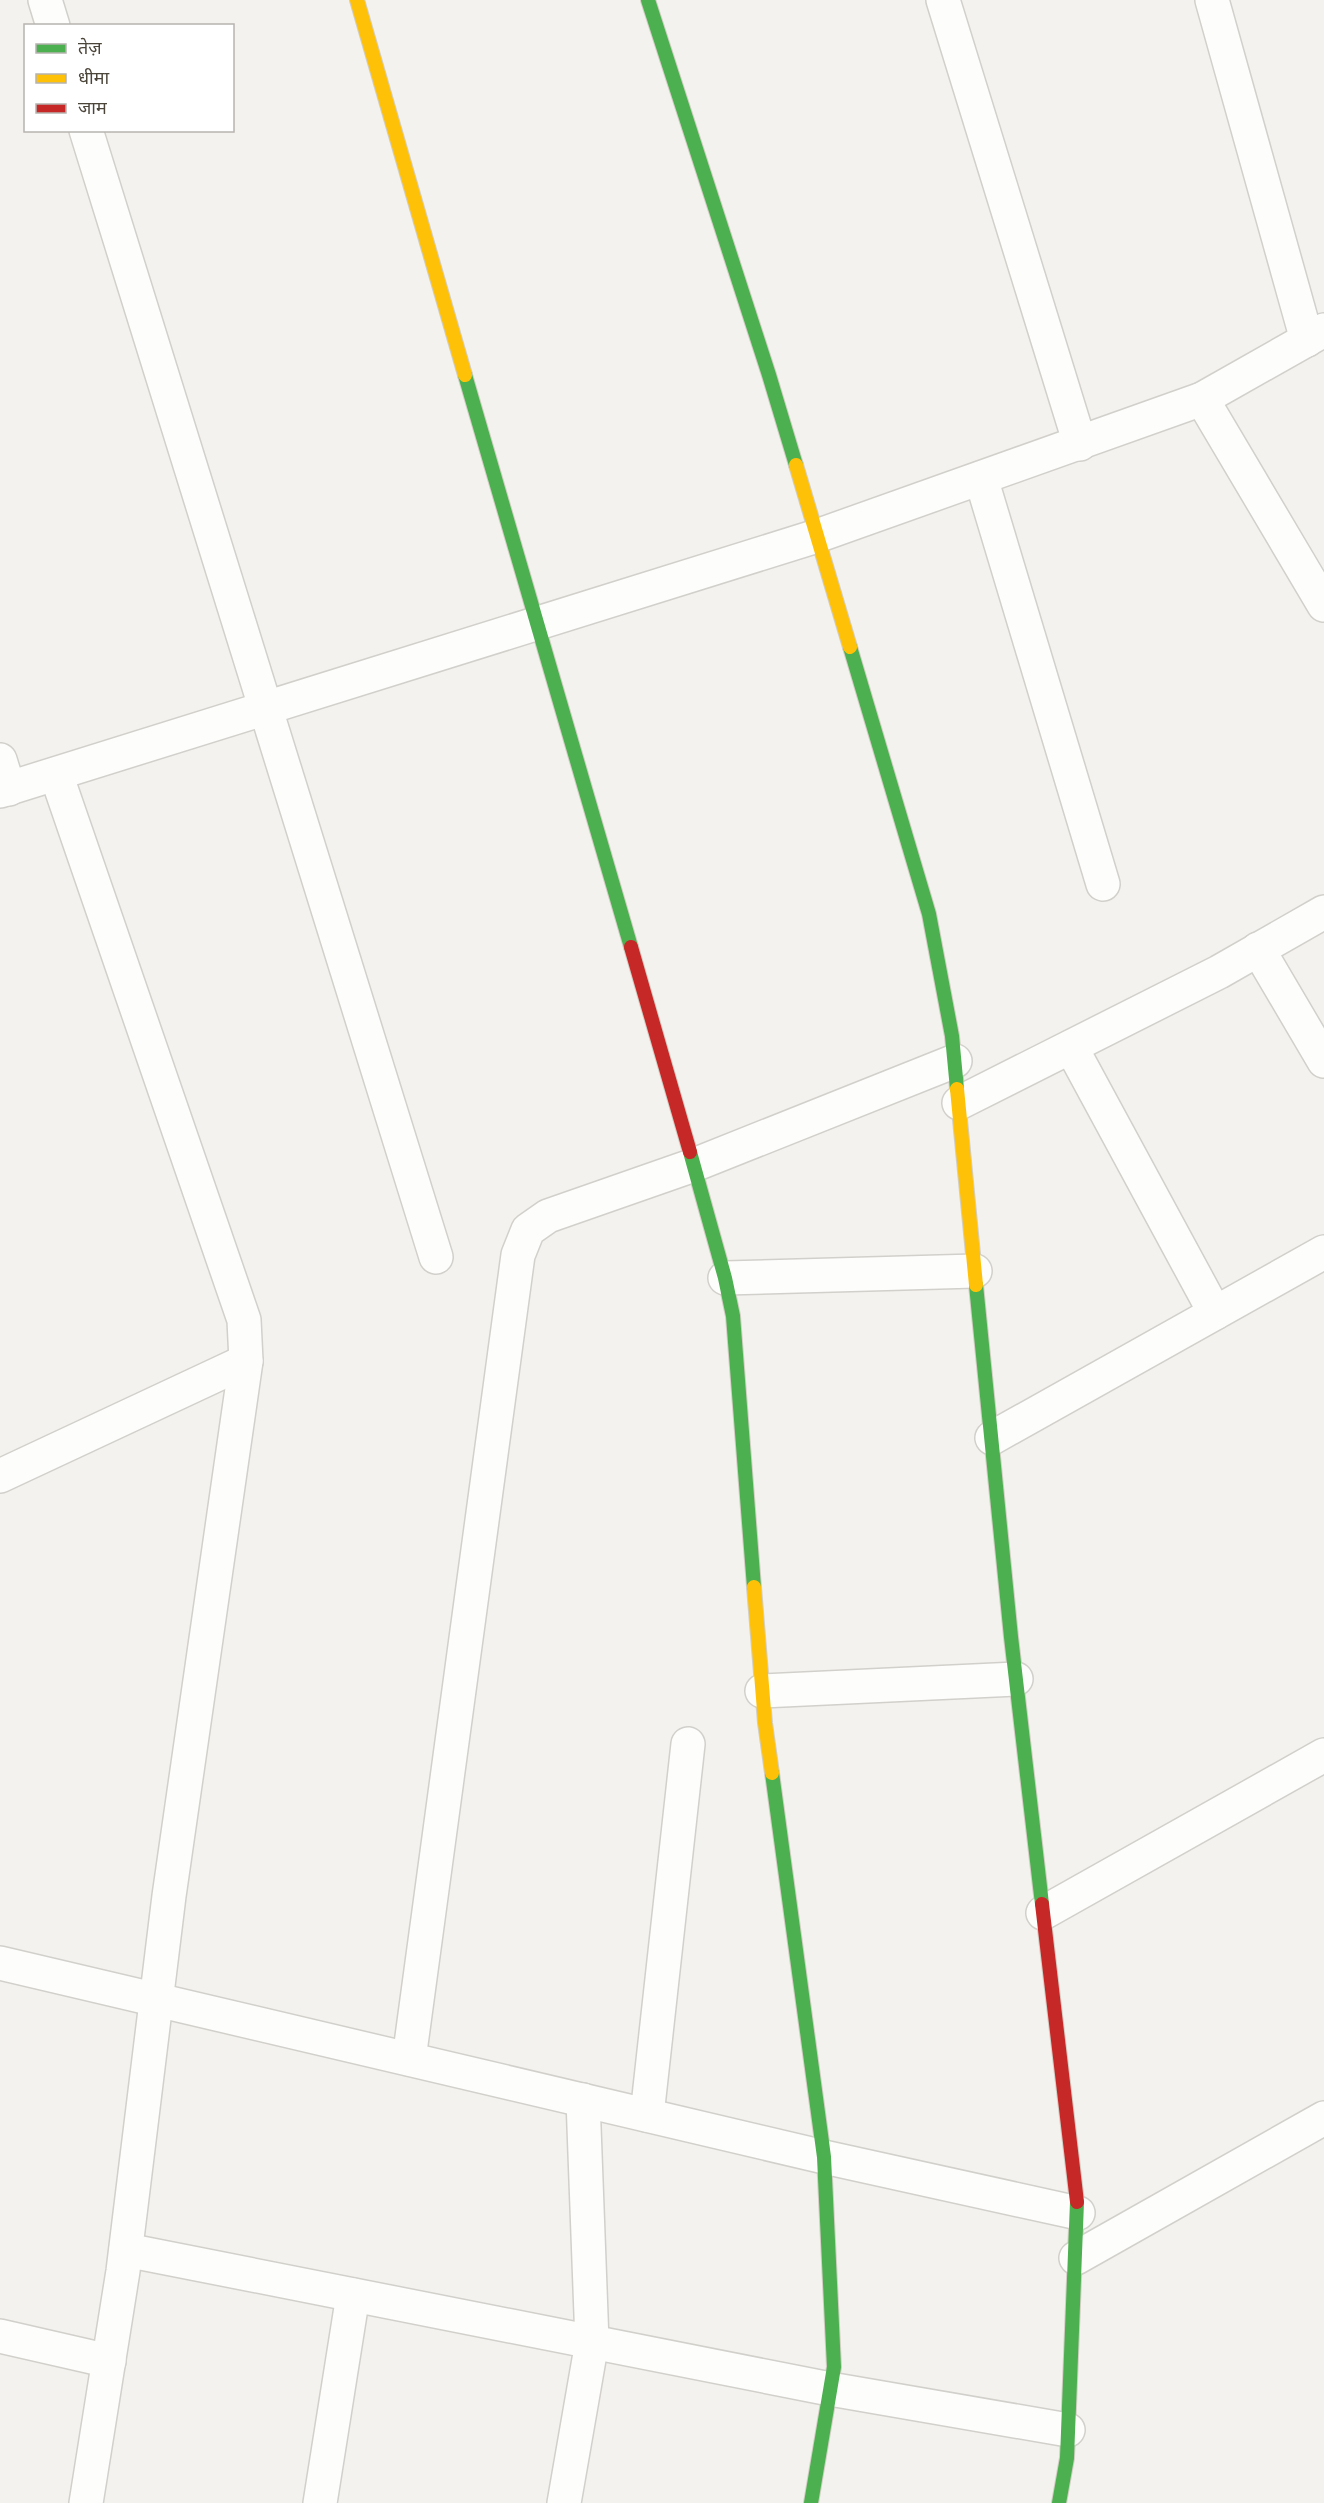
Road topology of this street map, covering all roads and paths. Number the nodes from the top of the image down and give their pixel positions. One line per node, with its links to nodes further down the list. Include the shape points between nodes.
1 (45, 0): 6 (street)
2 (357, 0): 14 (street)
3 (648, 0): 12 (street)
4 (943, 0): 10 (street)
5 (1212, 0): 8 (street)
6 (52, 24)
7 (87, 132): 15 (street)
8 (1315, 335): 9 (street)
9 (1202, 399): 10 (street); 13 (street)
10 (1080, 444): 11 (street)
11 (981, 478): 12 (street); 18 (street)
12 (817, 536): 14 (street); 22 (street, via 929,914)
13 (1324, 605)
14 (538, 623): 15 (street); 25 (street)
15 (265, 709): 16 (street); 27 (street)
16 (56, 774): 17 (street); 31 (street, via 244,1320)
17 (3, 780)
18 (1103, 884)
19 (1324, 912): 20 (street)
20 (1258, 949): 21 (street); 23 (street)
21 (1071, 1047): 24 (street); 30 (street)
22 (955, 1061): 24 (street); 25 (street)
23 (1324, 1061)
24 (959, 1104): 28 (street)
25 (694, 1165): 29 (street); 41 (street, via 548,1216 528,1230 518,1255)
26 (1324, 1252): 30 (street)
27 (436, 1257)
28 (975, 1271): 29 (street); 32 (street)
29 (725, 1278): 35 (street, via 733,1316)
30 (1215, 1313): 32 (street)
31 (246, 1361): 33 (street); 40 (street)
32 (992, 1438): 34 (street)
33 (0, 1476)
34 (1016, 1679): 35 (street); 38 (street)
35 (762, 1691): 45 (street)
36 (688, 1744): 43 (street)
37 (1324, 1755): 38 (street)
38 (1043, 1913): 46 (street)
39 (0, 1963): 40 (street)
40 (157, 1999): 41 (street); 47 (street)
41 (409, 2059): 42 (street)
42 (583, 2100): 43 (street); 51 (street)
43 (647, 2115): 45 (street)
44 (1324, 2118): 48 (street)
45 (824, 2157): 46 (street); 53 (street, via 834,2367)
46 (1078, 2213): 48 (street)
47 (126, 2250): 49 (street); 52 (street)
48 (1076, 2258): 54 (street)
49 (353, 2295): 51 (street); 56 (street)
50 (0, 2336): 52 (street)
51 (592, 2342): 53 (street); 57 (street)
52 (109, 2361): 55 (street)
53 (830, 2389): 54 (street); 58 (street)
54 (1068, 2430): 59 (street)
55 (86, 2503)
56 (320, 2503)
57 (564, 2503)
58 (811, 2503)
59 (1059, 2503)

